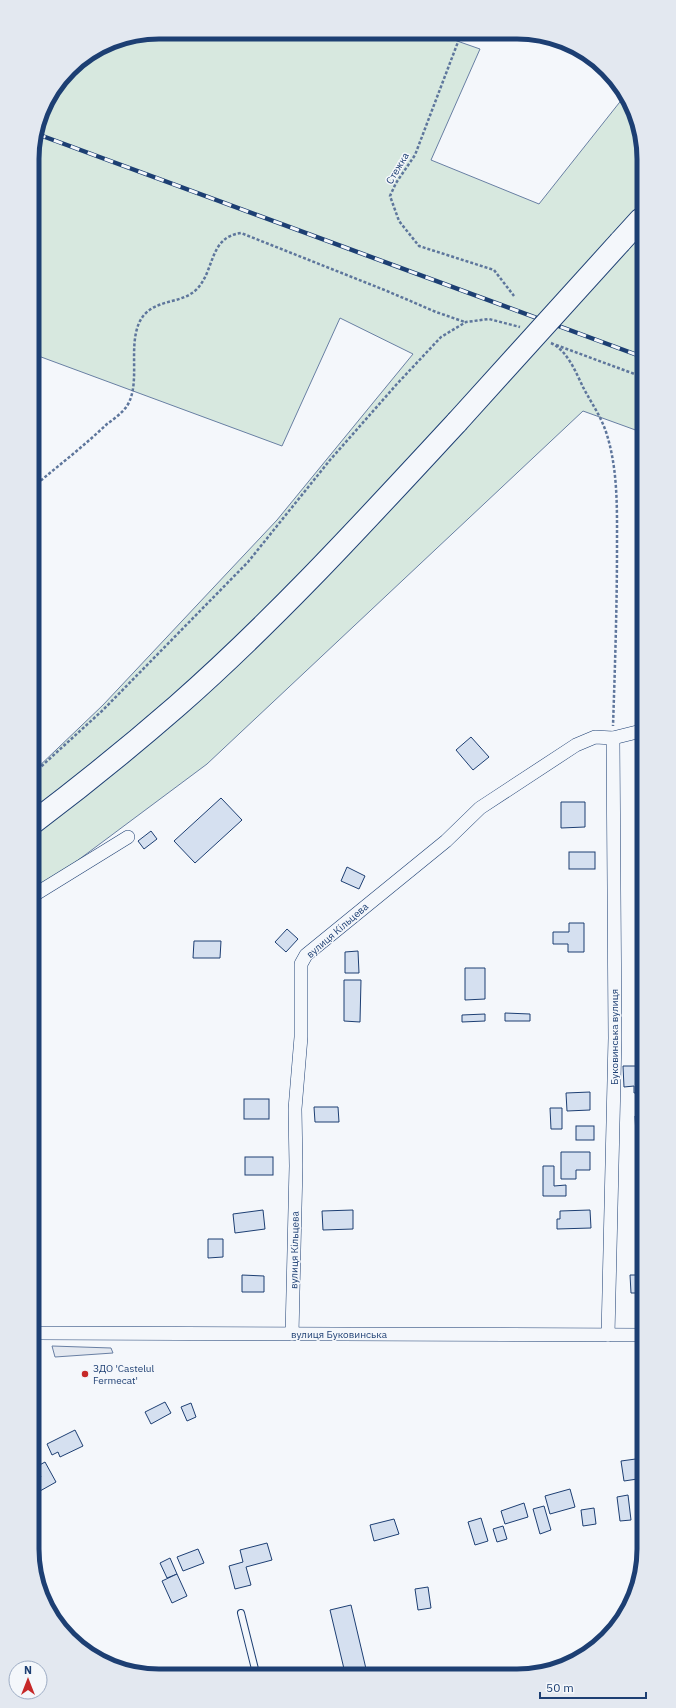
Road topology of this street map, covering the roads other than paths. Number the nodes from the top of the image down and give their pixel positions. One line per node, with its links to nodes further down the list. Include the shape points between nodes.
1 (637, 223): 4 (highway, bridge, via 457,422 325,562 239,648 178,705 97,774)
2 (637, 732): 3 (street, вулиця Кільцева)
3 (613, 738): 8 (street, вулиця Кільцева, via 595,737 576,745 480,808 446,841 306,955 301,964); 9 (street, Буковинська вулиця, via 615,1038)
4 (39, 818)
5 (128, 837): 6 (street)
6 (39, 892)
7 (39, 1333): 8 (street, вулиця Буковинська)
8 (292, 1334): 9 (street, вулиця Буковинська)
9 (608, 1335): 10 (street, вулиця Буковинська)
10 (637, 1335)
11 (241, 1613): 12 (lane)
12 (255, 1669)

